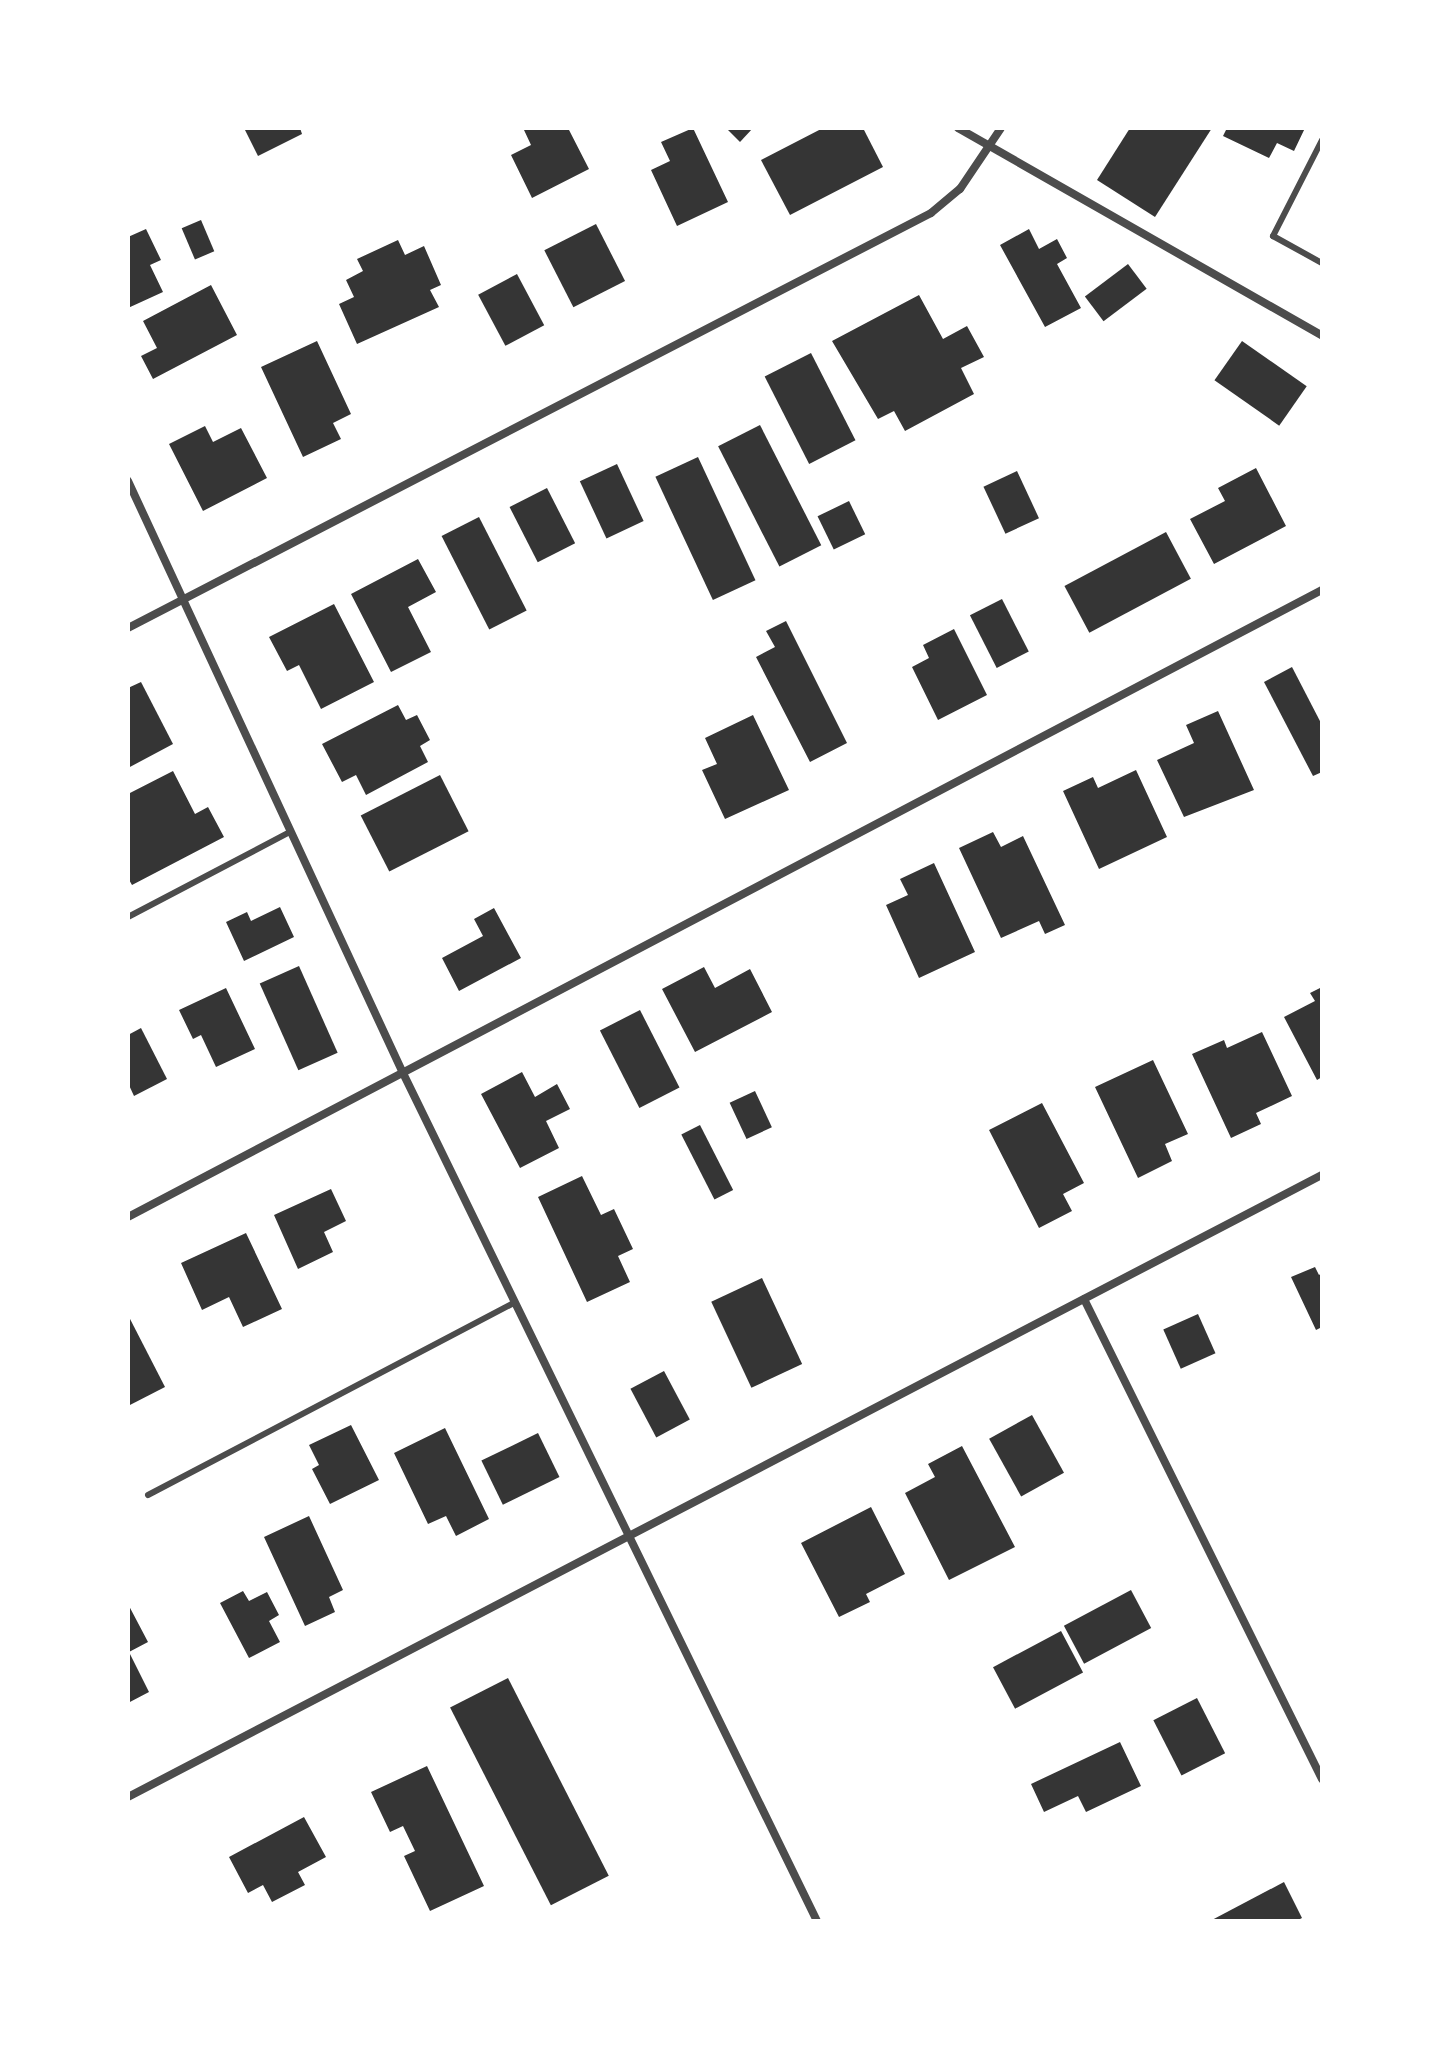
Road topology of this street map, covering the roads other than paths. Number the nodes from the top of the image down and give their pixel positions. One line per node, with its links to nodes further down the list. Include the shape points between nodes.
1 (958, 128): 4 (street)
2 (1001, 128): 4 (street)
3 (1322, 140): 5 (lane, via 1273,236)
4 (991, 147): 6 (street); 9 (street, via 960,189 931,213)
5 (1322, 263)
6 (1322, 336)
7 (128, 481): 9 (street)
8 (1322, 590): 13 (street)
9 (184, 598): 10 (street); 11 (street)
10 (128, 628)
11 (290, 832): 12 (lane); 13 (street)
12 (128, 917)
13 (402, 1071): 15 (street); 17 (street)
14 (1322, 1175): 16 (street)
15 (128, 1217)
16 (1084, 1299): 19 (street); 20 (street)
17 (514, 1303): 18 (lane); 19 (street)
18 (148, 1495)
19 (628, 1536): 21 (street); 22 (street)
20 (1322, 1779)
21 (128, 1797)
22 (817, 1921)

